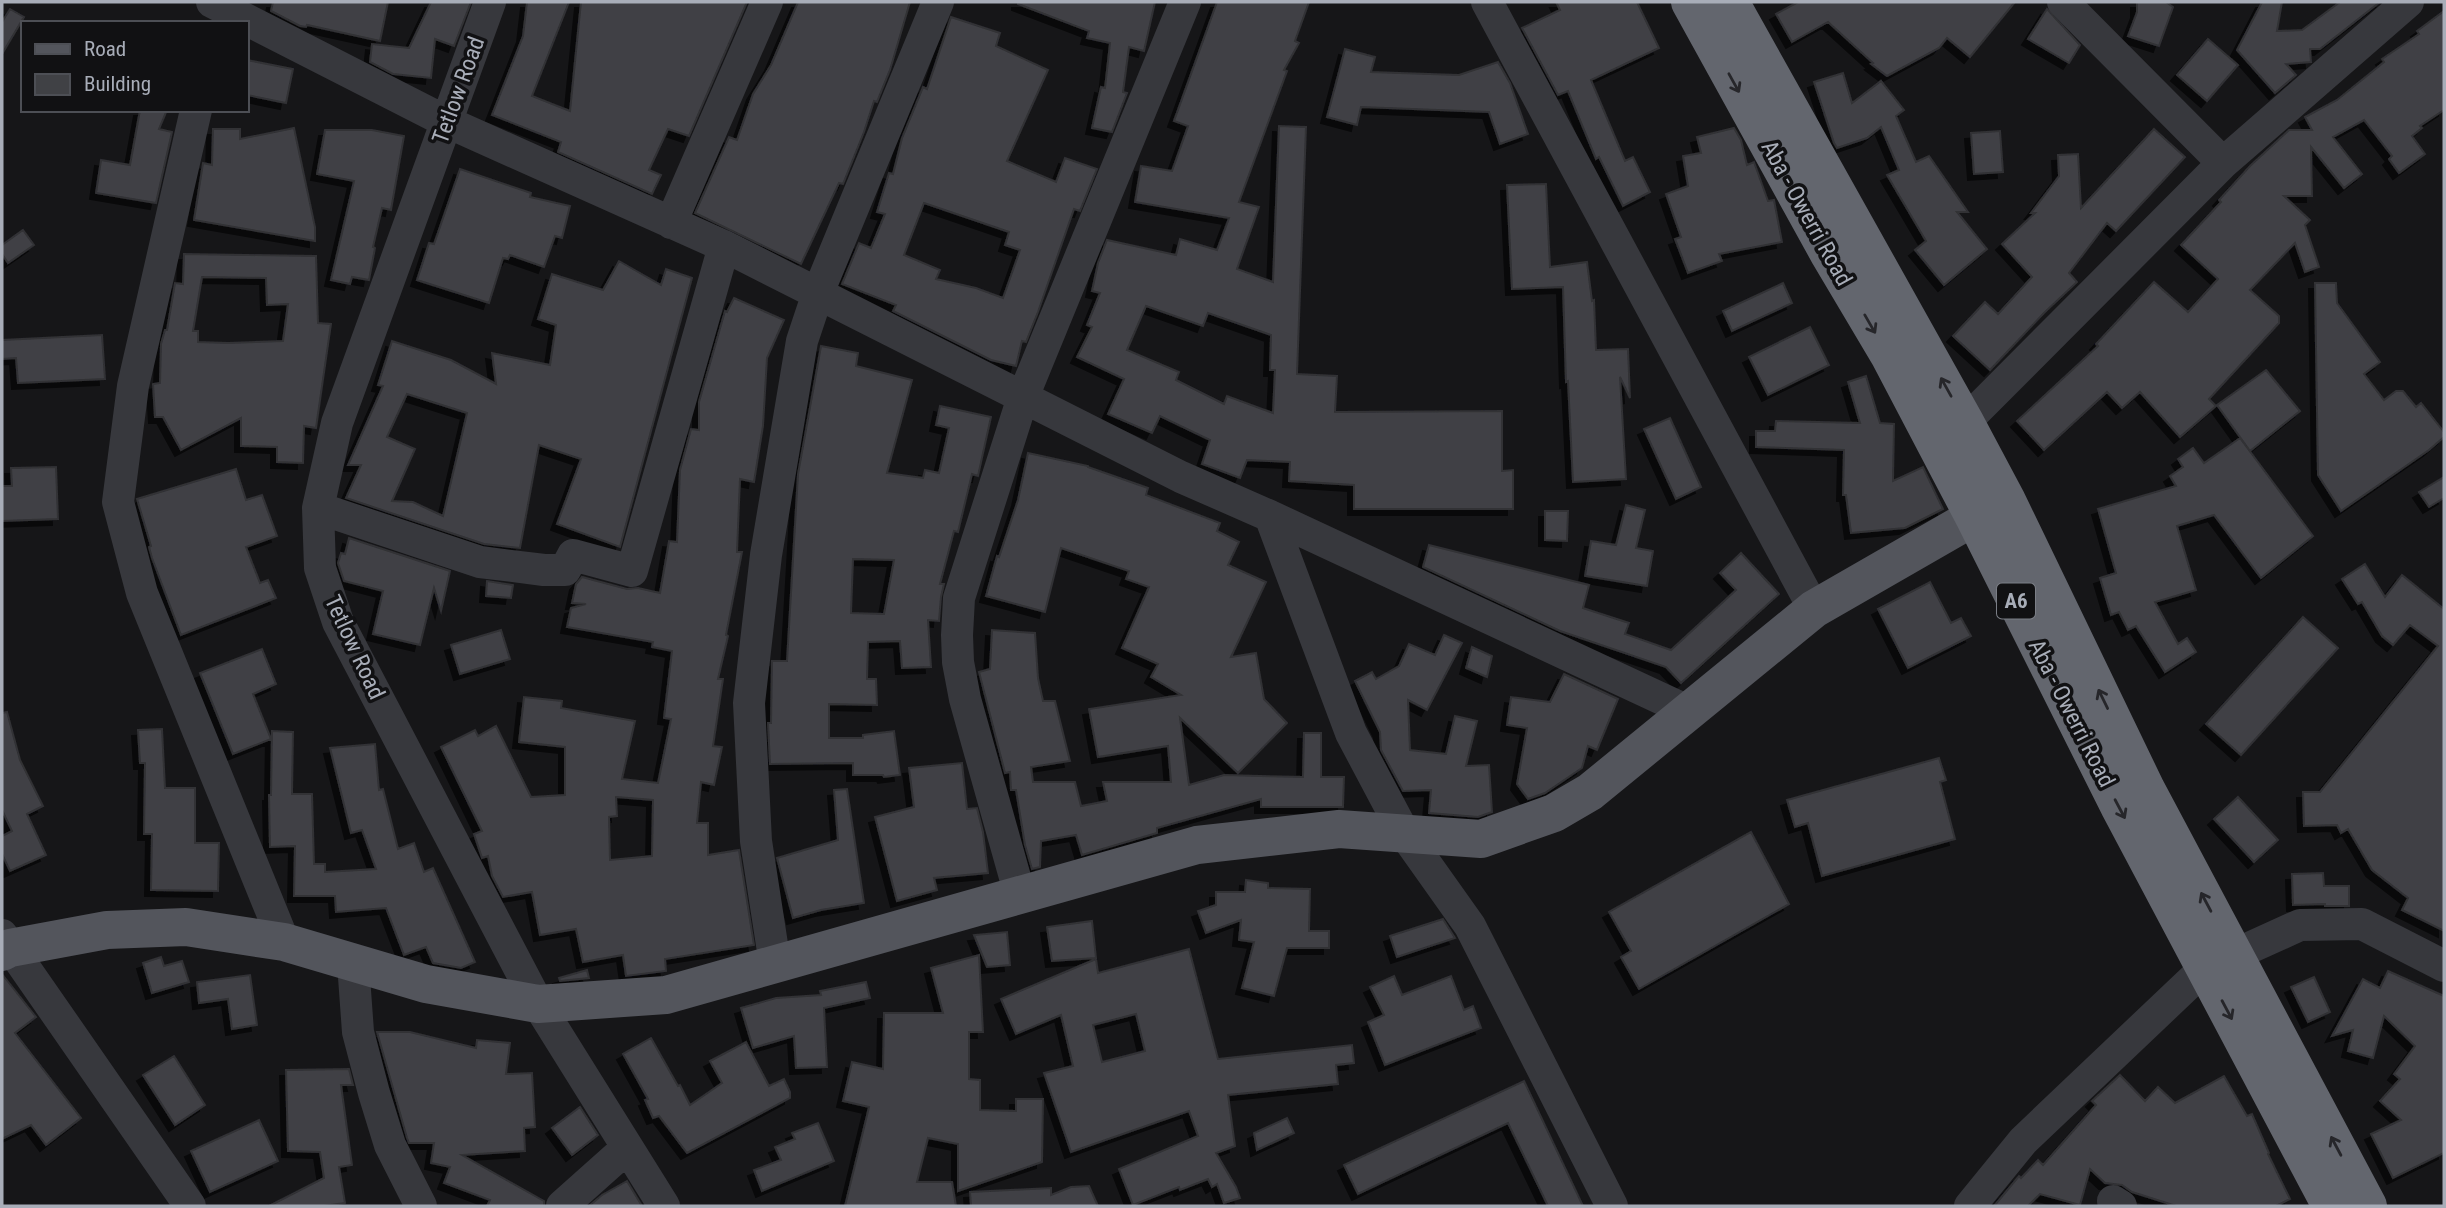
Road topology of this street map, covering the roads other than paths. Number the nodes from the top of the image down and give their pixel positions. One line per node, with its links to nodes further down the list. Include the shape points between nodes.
1 (489, 2): 13 (street, Tetlow Road)
2 (767, 2): 15 (street)
3 (938, 2): 17 (street)
4 (1185, 2): 18 (street)
5 (1487, 2): 23 (street)
6 (2063, 2): 14 (street)
7 (2408, 2): 14 (street)
8 (217, 8): 10 (street)
9 (1716, 13): 19 (highway, Aba - Owerri Road / A6, one-way to 9, via 1791,113); 21 (highway, Aba - Owerri Road / A6, one-way to 21, via 1829,254 1889,355)
10 (243, 21)
11 (248, 23): 13 (street)
12 (196, 112): 27 (street, via 133,386 118,502 142,593)
13 (447, 122): 15 (street); 20 (street, Tetlow Road, via 337,423)
14 (2223, 163): 19 (street)
15 (671, 223): 16 (street)
16 (724, 246): 17 (street); 20 (street, via 632,571 573,555 565,570 480,562)
17 (818, 293): 18 (street); 31 (street, via 802,341 766,555 749,703 756,841)
18 (1023, 397): 22 (street); 26 (street, via 959,598 957,635 965,699)
19 (1965, 422): 21 (highway, Aba - Owerri Road / A6)
20 (318, 508): 33 (street, Tetlow Road, via 320,568 338,622)
21 (1991, 509): 23 (main road); 29 (highway, Aba - Owerri Road / A6, via 2146,789)
22 (1270, 516): 24 (street); 25 (street, via 1352,733)
23 (1814, 609): 24 (main road)
24 (1690, 712): 25 (main road, via 1590,792 1554,813 1481,839)
25 (1404, 833): 26 (main road, via 1339,829 1197,845); 39 (street, via 1469,926)
26 (1020, 895): 31 (main road)
27 (284, 942): 28 (main road, via 186,927 107,930); 30 (main road)
28 (4, 945): 35 (street)
29 (2220, 961): 32 (street, via 2300,925 2362,924); 40 (street, via 2023,1140); 41 (highway, Aba - Owerri Road / A6, one-way to 41); 42 (highway, Aba - Owerri Road / A6, one-way to 29)
30 (354, 963): 33 (main road, via 426,984); 36 (street, via 358,1032 374,1093 390,1145)
31 (775, 964): 33 (main road, via 666,995)
32 (2444, 966)
33 (538, 1003): 34 (street, Tetlow Road)
34 (627, 1148): 37 (street); 38 (street, Tetlow Road)
35 (190, 1206)
36 (422, 1206)
37 (562, 1206)
38 (664, 1206)
39 (1612, 1206)
40 (1970, 1206)
41 (2331, 1206)
42 (2368, 1206)

